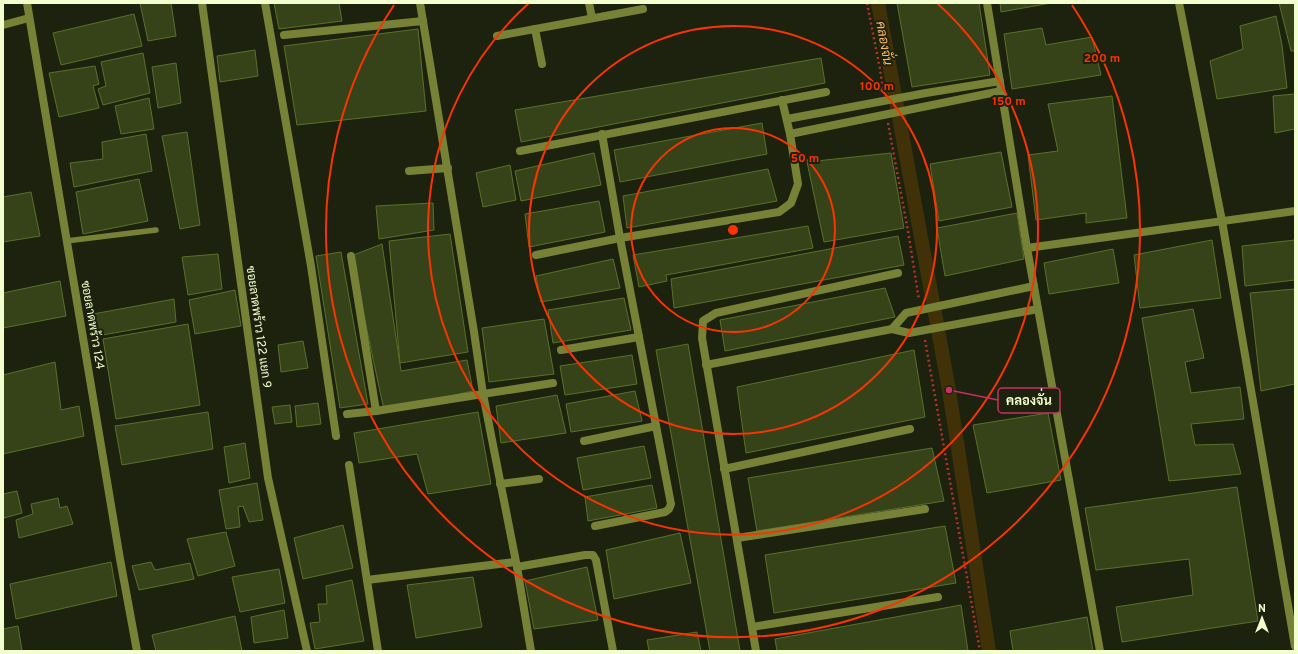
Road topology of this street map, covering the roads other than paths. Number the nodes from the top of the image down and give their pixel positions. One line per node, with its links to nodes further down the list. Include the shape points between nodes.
1 (27, 3): 9 (street, ซอยลาดพร้าว 124)
2 (202, 3): 67 (street, ซอยลาดพร้าว 122 แยก 9, via 268,478)
3 (265, 3): 52 (street, via 311,266)
4 (420, 3): 11 (street)
5 (589, 3): 10 (street)
6 (987, 3): 17 (street)
7 (1179, 3): 32 (street)
8 (643, 9): 10 (street)
9 (29, 18): 12 (street); 35 (street, ซอยลาดพร้าว 124)
10 (592, 18): 13 (street)
11 (423, 21): 14 (street); 29 (street)
12 (3, 25)
13 (535, 29): 15 (street); 16 (street)
14 (284, 35)
15 (497, 36)
16 (542, 64)
17 (1000, 81): 18 (street); 20 (street)
18 (1002, 91): 23 (street); 36 (street)
19 (826, 92): 21 (street)
20 (930, 92): 22 (street); 23 (street)
21 (782, 100): 25 (street); 26 (street)
22 (874, 104): 24 (street); 25 (street)
23 (933, 105): 24 (street)
24 (876, 116): 27 (street)
25 (787, 120): 27 (street)
26 (602, 134): 28 (street); 34 (street)
27 (790, 134): 34 (street, via 798,184 791,203 778,212)
28 (520, 150)
29 (448, 168): 30 (street); 47 (street)
30 (409, 172)
31 (1295, 211): 32 (street)
32 (1222, 221): 36 (street); 65 (street)
33 (156, 230): 35 (lane)
34 (620, 238): 37 (street); 43 (street)
35 (66, 241): 66 (street, ซอยลาดพร้าว 124)
36 (1027, 248): 40 (street)
37 (536, 254)
38 (351, 256): 48 (street)
39 (898, 274): 45 (street, via 716,313 703,320 702,338)
40 (1034, 286): 41 (street); 42 (street, via 906,313)
41 (1038, 309): 42 (street, via 909,333); 72 (street)
42 (892, 329): 45 (street)
43 (639, 337): 44 (street); 50 (street)
44 (561, 350)
45 (706, 365): 55 (street)
46 (553, 383): 47 (street)
47 (483, 394): 48 (street); 57 (street)
48 (376, 411): 49 (street)
49 (346, 414)
50 (656, 426): 53 (street); 59 (street, via 671,504 669,509 665,512)
51 (910, 429): 55 (street)
52 (336, 436)
53 (584, 441)
54 (348, 465): 62 (street)
55 (724, 469): 60 (street)
56 (539, 479): 57 (street)
57 (500, 484): 61 (street)
58 (925, 509): 60 (street)
59 (595, 526)
60 (736, 538): 64 (street)
61 (516, 564): 62 (street); 69 (street); 70 (street, via 593,555)
62 (367, 580): 68 (street)
63 (938, 597): 64 (street)
64 (752, 627): 71 (street)
65 (1295, 646)
66 (137, 651)
67 (307, 651)
68 (378, 651)
69 (531, 651)
70 (614, 651)
71 (756, 651)
72 (1100, 651)

